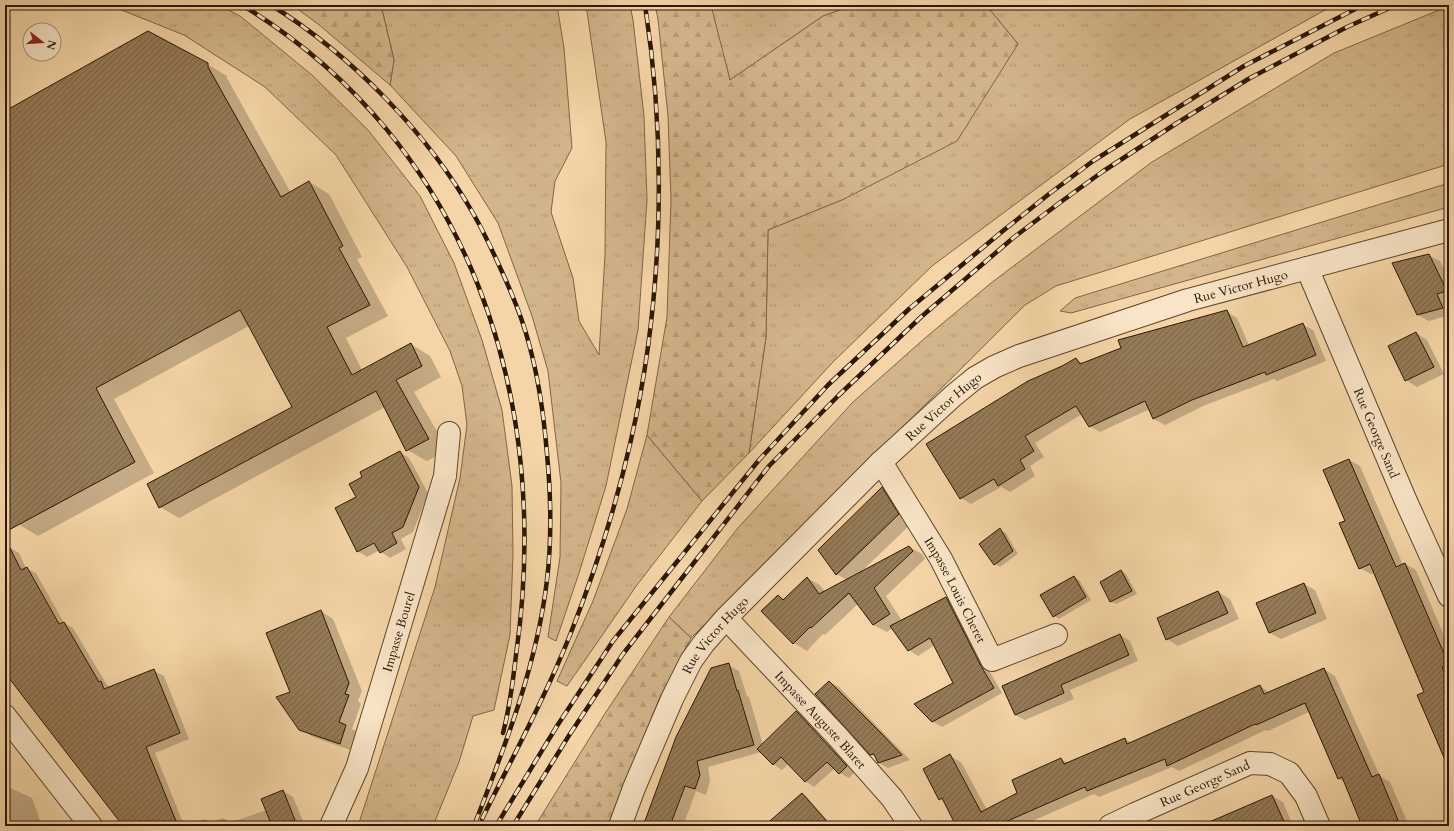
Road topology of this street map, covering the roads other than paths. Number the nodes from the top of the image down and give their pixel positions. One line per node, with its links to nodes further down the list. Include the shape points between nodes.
1 (1449, 230): 2 (street, Rue Victor Hugo)
2 (1307, 268): 4 (street, Rue Victor Hugo, via 1188,300 1046,346 994,367 974,378); 5 (street, Rue George Sand)
3 (449, 433): 10 (street, Impasse Bourel, via 445,476 357,768)
4 (882, 462): 6 (street, Rue Victor Hugo); 7 (street, Impasse Louis Cheret, via 941,559 992,660)
5 (1449, 596)
6 (726, 618): 11 (street, Rue Victor Hugo, via 692,661 669,706); 12 (street, Impasse Auguste Blaret, via 887,792)
7 (1056, 635)
8 (5, 716): 9 (street)
9 (91, 826)
10 (331, 826)
11 (620, 826)
12 (911, 826)
13 (1110, 826): 14 (street, Rue George Sand, via 1250,764 1270,764 1289,773 1306,796)
14 (1319, 826)

